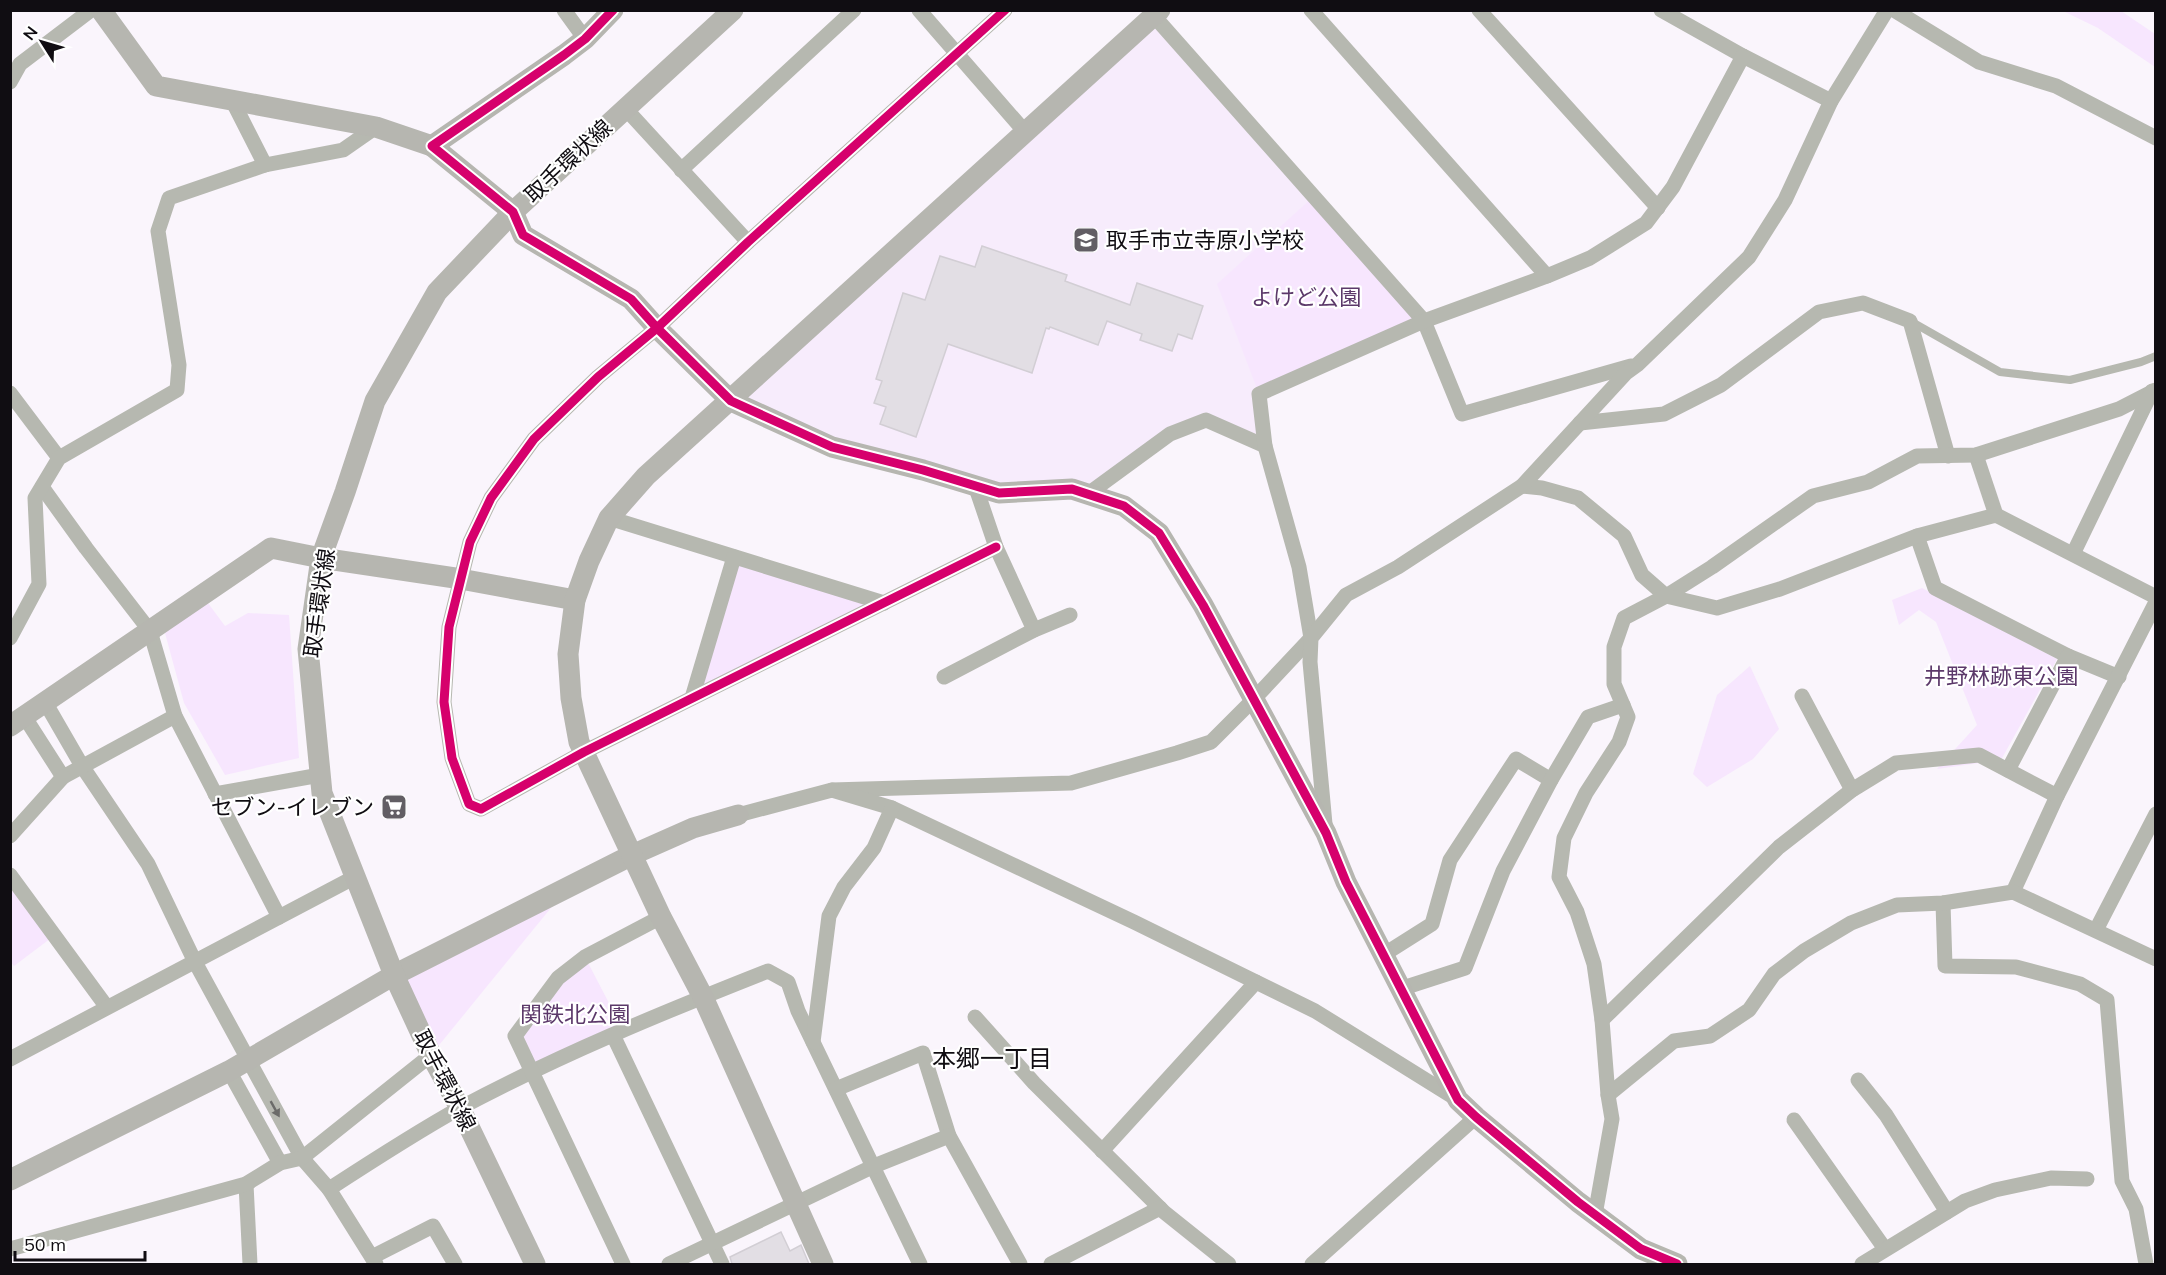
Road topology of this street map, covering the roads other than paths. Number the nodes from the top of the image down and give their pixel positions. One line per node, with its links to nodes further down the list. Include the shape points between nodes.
1 (91, 10): 18 (street, via 20,64)
2 (101, 10): 19 (street, via 156,86)
3 (564, 10): 15 (street)
4 (613, 10): 15 (street)
5 (733, 10): 21 (street, 取手環状線)
6 (854, 10): 27 (street)
7 (920, 10): 16 (street)
8 (1005, 10): 16 (street)
9 (1311, 10): 31 (street)
10 (1479, 10): 28 (street)
11 (1661, 10): 17 (street)
12 (1887, 10): 20 (street)
13 (1894, 10): 24 (street, via 1979,62 2056,86)
14 (1157, 13): 23 (street); 32 (street)
15 (585, 39): 25 (street)
16 (958, 53): 23 (street); 30 (street)
17 (1743, 56): 20 (street); 28 (street)
18 (10, 82)
19 (232, 100): 22 (street); 26 (street)
20 (1831, 101): 36 (street, via 1785,200 1749,257)
21 (625, 108): 27 (street); 29 (street, 取手環状線)
22 (376, 127): 25 (street); 26 (street, via 343,150)
23 (1026, 133): 39 (street)
24 (2156, 138)
25 (432, 146): 29 (street)
26 (265, 165): 44 (street, via 169,198 158,231 179,365 177,390)
27 (681, 168): 30 (street)
28 (1658, 208): 31 (street, via 1646,223 1599,252)
29 (513, 212): 34 (street, via 523,235 631,299); 55 (street, 取手環状線, via 437,292 375,401)
30 (748, 242): 34 (street)
31 (1547, 276): 32 (street)
32 (1424, 321): 36 (street, via 1462,414); 41 (street, via 1259,394)
33 (1910, 321): 35 (lane, via 2000,372 2070,380); 40 (street, via 1863,303 1819,312 1721,385 1664,414); 43 (street)
34 (657, 328): 39 (street); 56 (street, via 598,377 534,439 491,498 470,542)
35 (2156, 356)
36 (1637, 365): 40 (street)
37 (2154, 391): 42 (street, via 2118,409); 53 (street)
38 (10, 393): 44 (street)
39 (731, 401): 45 (street, via 832,447); 50 (street, via 646,476)
40 (1580, 423): 46 (street)
41 (1266, 446): 48 (street, via 1206,420 1170,434); 66 (street, via 1299,567)
42 (1976, 455): 43 (street); 49 (street)
43 (1948, 456): 57 (street, via 1917,456 1868,482 1813,496)
44 (59, 458): 47 (street)
45 (975, 485): 48 (street, via 999,493 1071,489); 52 (street)
46 (1522, 486): 57 (street, via 1578,498 1624,536 1642,575); 66 (street, via 1398,567 1346,595)
47 (42, 487): 64 (street); 65 (street, via 35,498 39,584)
48 (1088, 494): 72 (street, via 1124,506 1159,533 1203,605)
49 (1996, 515): 51 (street); 53 (street)
50 (609, 518): 54 (street); 59 (street)
51 (1917, 536): 57 (street, via 1780,589 1717,608); 67 (street, via 1935,588)
52 (996, 547): 61 (street); 63 (street)
53 (2073, 554): 58 (street)
54 (734, 557): 61 (street); 71 (street)
55 (321, 558): 56 (street); 64 (street, via 271,548); 80 (street, 取手環状線, via 308,649)
56 (460, 580): 59 (street); 77 (street, via 449,627 444,702 452,758 469,804 481,809)
57 (1666, 596): 74 (street, via 1624,618 1614,647 1614,684)
58 (2156, 597)
59 (575, 600): 77 (street, via 568,654 571,698)
60 (2156, 602): 69 (street)
61 (884, 603): 71 (street)
62 (1070, 615): 63 (street)
63 (1034, 630): 68 (street)
64 (150, 631): 73 (street); 75 (street)
65 (10, 638)
66 (1311, 638): 72 (street); 90 (street)
67 (2068, 656): 69 (street); 79 (street)
68 (944, 677)
69 (2119, 677): 86 (street)
70 (1802, 696): 84 (street)
71 (692, 698): 77 (street)
72 (1253, 700): 83 (street, via 1211,742 1071,783); 90 (street)
73 (45, 702): 76 (street); 78 (street)
74 (1623, 705): 82 (street, via 1588,717); 109 (street, via 1628,717 1619,742 1586,793 1564,838 1559,877 1577,912 1594,964)
75 (175, 716): 78 (street); 85 (street)
76 (17, 721): 81 (street)
77 (584, 752): 92 (street)
78 (82, 766): 81 (street); 102 (street, via 148,864)
79 (2008, 770): 84 (street, via 1979,755 1896,763); 86 (street)
80 (320, 775): 85 (street); 94 (street, 取手環状線, via 322,793)
81 (63, 777): 91 (street)
82 (1551, 780): 100 (street, via 1516,759 1450,860 1432,924); 105 (street, via 1503,871 1466,968)
83 (832, 790): 87 (street); 88 (street)
84 (1852, 790): 109 (street, via 1779,847)
85 (215, 794): 97 (street)
86 (2057, 796): 95 (street)
87 (891, 808): 104 (street); 111 (street, via 874,848 844,887 829,916)
88 (738, 814): 92 (street, via 693,828)
89 (2156, 814): 99 (street)
90 (1326, 833): 100 (street)
91 (10, 836)
92 (632, 855): 98 (street); 103 (street)
93 (10, 875): 107 (street)
94 (355, 877): 97 (street); 103 (street, 取手環状線)
95 (2013, 892): 96 (street); 99 (street)
96 (1943, 903): 119 (street, via 1897,905 1851,923 1774,974 1749,1010 1710,1036 1674,1041); 155 (street, via 1946,966 2016,967 2080,984 2107,1000 2122,1181 2136,1209)
97 (279, 917): 102 (street)
98 (661, 917): 106 (street); 116 (street, via 585,957 558,978 515,1036)
99 (2096, 930): 101 (street)
100 (1383, 955): 105 (street)
101 (2156, 959)
102 (195, 962): 107 (street); 114 (street)
103 (394, 975): 112 (street, 取手環状線); 114 (street)
104 (1256, 982): 120 (street, via 1315,1011); 125 (street)
105 (1400, 988): 120 (street)
106 (703, 997): 110 (street); 111 (street, via 768,971 788,982); 133 (street)
107 (106, 1006): 113 (street)
108 (975, 1017): 125 (street)
109 (1602, 1020): 119 (street)
110 (613, 1035): 116 (street); 137 (street)
111 (813, 1042): 118 (street)
112 (431, 1055): 121 (street, 取手環状線); 126 (street)
113 (10, 1059)
114 (248, 1060): 115 (street); 126 (street, one-way to 126)
115 (229, 1071): 127 (street); 130 (street)
116 (532, 1072): 121 (street); 144 (street)
117 (1858, 1080): 135 (street, via 1886,1115)
118 (836, 1089): 124 (street, via 923,1053); 128 (street)
119 (1608, 1095): 136 (street, via 1612,1119)
120 (1458, 1100): 122 (street)
121 (460, 1108): 132 (street); 143 (street, 取手環状線)
122 (1476, 1118): 136 (street); 152 (street)
123 (1794, 1119): 139 (street)
124 (949, 1136): 128 (street); 149 (street)
125 (1102, 1151): 134 (street)
126 (302, 1158): 127 (street); 132 (street)
127 (280, 1163): 131 (street)
128 (874, 1167): 133 (street); 148 (street)
129 (2087, 1179): 135 (street, via 2051,1178 1995,1190)
130 (10, 1180)
131 (246, 1184): 138 (street); 141 (street)
132 (328, 1189): 140 (street)
133 (795, 1203): 137 (street); 147 (street)
134 (1160, 1208): 150 (street); 151 (street)
135 (1947, 1212): 139 (street)
136 (1595, 1215): 153 (street, via 1641,1249)
137 (712, 1243): 145 (street); 146 (street)
138 (10, 1249)
139 (1885, 1249): 154 (street)
140 (374, 1261): 142 (street, via 433,1226)
141 (250, 1264)
142 (454, 1264)
143 (535, 1264)
144 (623, 1264)
145 (669, 1264)
146 (722, 1264)
147 (823, 1264)
148 (920, 1264)
149 (1020, 1264)
150 (1051, 1264)
151 (1230, 1264)
152 (1312, 1264)
153 (1677, 1264)
154 (1862, 1264)
155 (2146, 1264)

